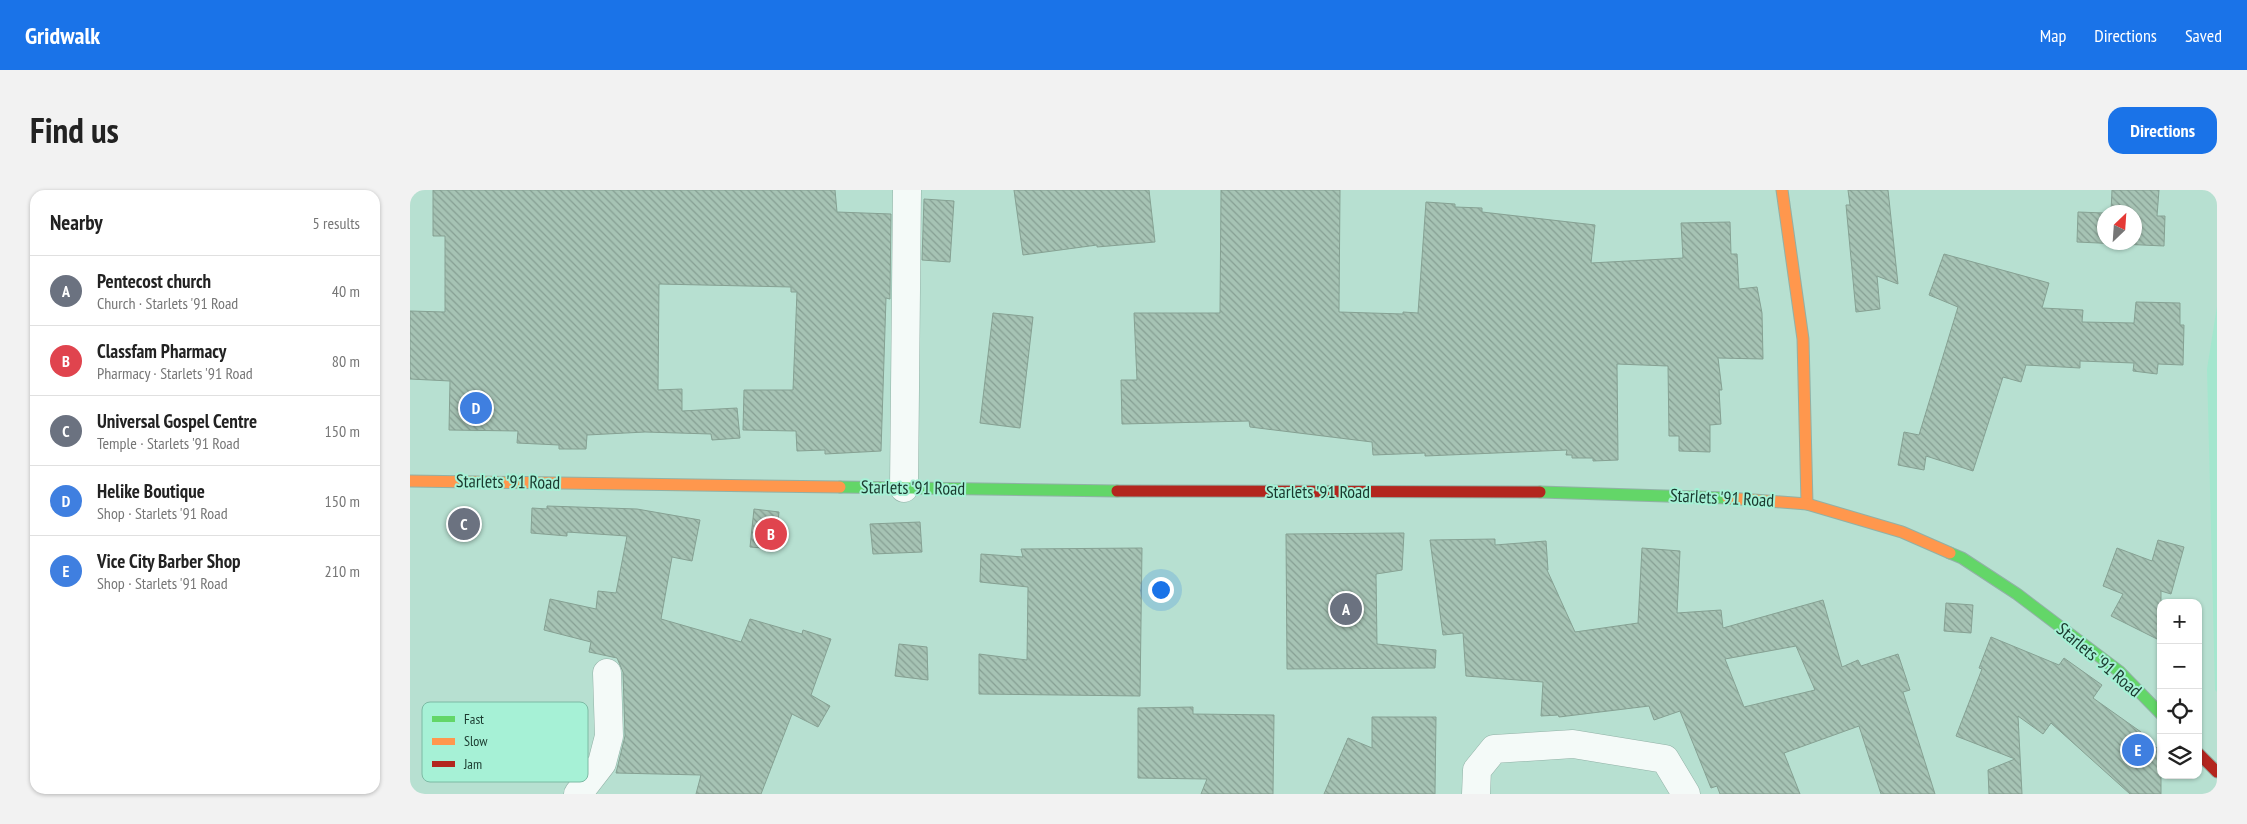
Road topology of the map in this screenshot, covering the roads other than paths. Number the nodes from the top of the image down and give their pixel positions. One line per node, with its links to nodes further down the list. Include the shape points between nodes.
1 (907, 190): 4 (street)
2 (1782, 190): 5 (street, via 1804,339)
3 (410, 481): 4 (street, Starlets '91 Road)
4 (904, 488): 5 (street, Starlets '91 Road, via 1490,491 1694,496)
5 (1808, 504): 7 (street, Starlets '91 Road, via 1902,532 1962,558 2017,594 2120,672)
6 (607, 673): 10 (street, via 609,736 602,763)
7 (2157, 710)
8 (2202, 757): 9 (street)
9 (2217, 772)
10 (588, 781)
11 (587, 782): 12 (street)
12 (578, 794)
13 (1476, 794): 14 (street, via 1476,770 1494,749 1574,744 1665,759)
14 (1686, 794)

